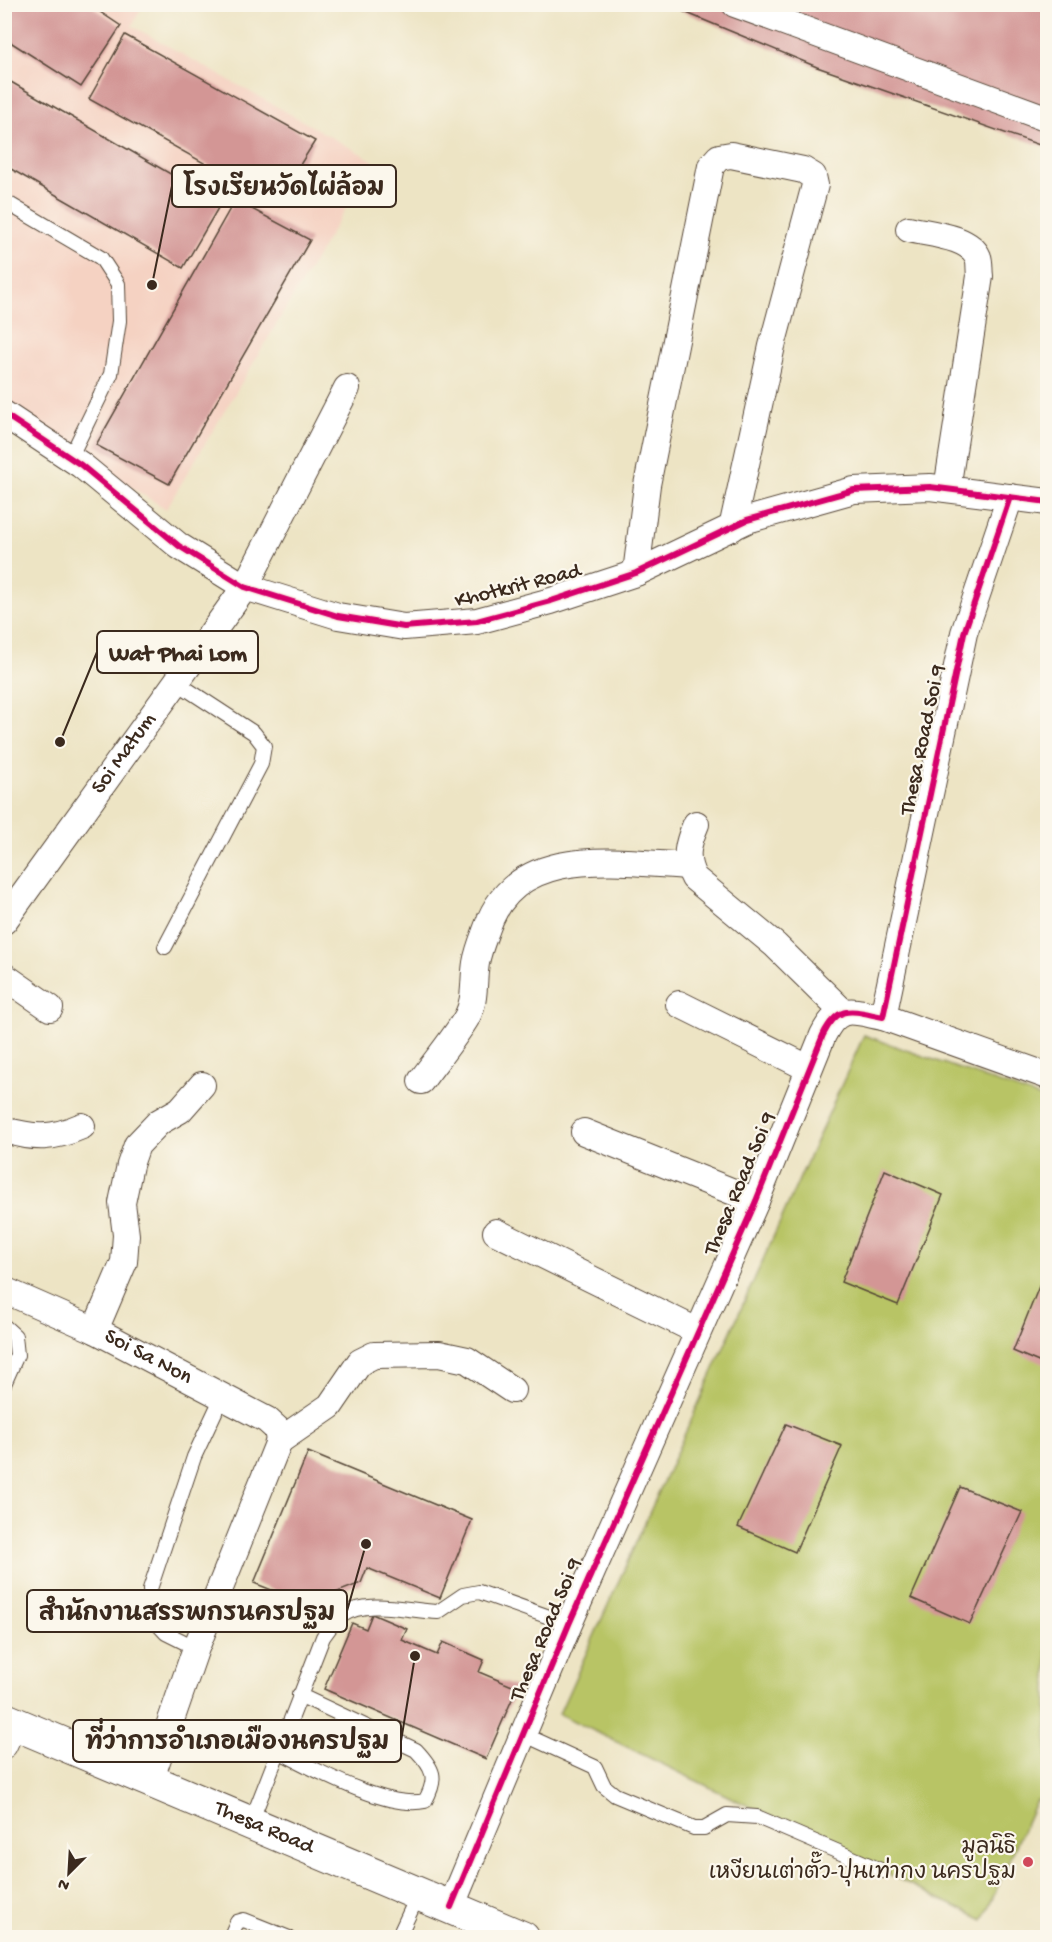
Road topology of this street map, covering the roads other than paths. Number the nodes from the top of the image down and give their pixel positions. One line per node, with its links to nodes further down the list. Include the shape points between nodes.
1 (735, 4): 2 (street)
2 (1047, 119)
3 (4, 201): 7 (lane, via 101,258 118,284 119,321 111,374)
4 (909, 229): 8 (street, via 960,241 978,258 980,276)
5 (347, 388): 13 (street, Soi Matum)
6 (4, 414): 7 (street, Khotkrit Road)
7 (70, 458): 13 (street, Khotkrit Road, via 179,546)
8 (947, 489): 9 (street, Khotkrit Road); 11 (street, Khotkrit Road, via 854,490 747,520)
9 (1010, 497): 10 (street, Khotkrit Road); 23 (street, Thesa Road Soi 9, via 964,633)
10 (1047, 502)
11 (732, 528): 12 (street, Khotkrit Road); 12 (street, via 772,346 816,185 813,176 803,170 731,155 719,157 711,166 647,485)
12 (636, 573): 13 (street, Khotkrit Road, via 477,621 404,627 338,616)
13 (245, 587): 14 (street, Soi Matum)
14 (176, 682): 17 (street, Soi Matum); 18 (lane, via 254,733 264,746 261,764)
15 (696, 824): 16 (street, via 688,846)
16 (688, 866): 22 (street, via 694,878 775,945); 26 (street, via 594,860 556,866 522,879 500,900 487,926 467,1016)
17 (4, 921)
18 (165, 947)
19 (4, 976): 21 (street)
20 (679, 1004): 24 (street)
21 (50, 1008)
22 (843, 1012): 23 (street); 24 (street, Thesa Road Soi 9, via 831,1019)
23 (883, 1017): 25 (street)
24 (808, 1068): 31 (street, Thesa Road Soi 9)
25 (1047, 1076)
26 (421, 1081)
27 (202, 1085): 35 (street, via 180,1110 159,1122 137,1145 122,1203 124,1262)
28 (82, 1126): 29 (street, via 59,1136 29,1137)
29 (4, 1130)
30 (584, 1132): 31 (street)
31 (756, 1200): 36 (street, Thesa Road Soi 9)
32 (496, 1232): 36 (street)
33 (4, 1290): 35 (street, Soi Sa Non)
34 (4, 1326): 37 (lane, via 15,1336 16,1355)
35 (95, 1330): 39 (street, Soi Sa Non)
36 (696, 1331): 41 (street, Thesa Road Soi 9)
37 (4, 1384)
38 (512, 1390): 40 (street, via 466,1360 439,1354 374,1354 352,1371 330,1406)
39 (222, 1397): 40 (street, Soi Sa Non, via 267,1420 277,1429); 42 (lane, via 194,1457 150,1589 153,1619 166,1633)
40 (279, 1441): 42 (street)
41 (569, 1624): 43 (lane, via 478,1592 463,1595 438,1612 365,1608 342,1615 327,1631); 45 (street, Thesa Road Soi 9)
42 (196, 1648): 47 (street)
43 (299, 1695): 46 (lane); 46 (lane, via 416,1750 428,1762 434,1778 431,1791 425,1801 410,1804 384,1798)
44 (8, 1729): 47 (main road, Thesa Road)
45 (523, 1734): 49 (lane, via 595,1767 604,1786 615,1795 694,1828 704,1828 727,1815 757,1817); 51 (street, Thesa Road Soi 9)
46 (278, 1751): 48 (lane)
47 (150, 1781): 48 (main road, Thesa Road)
48 (251, 1822): 50 (main road, Thesa Road)
49 (883, 1871)
50 (419, 1893): 51 (main road, Thesa Road); 54 (lane)
51 (451, 1907): 55 (main road, Thesa Road)
52 (230, 1938): 53 (lane, via 237,1922 244,1920)
53 (289, 1938)
54 (398, 1938)
55 (524, 1938)

